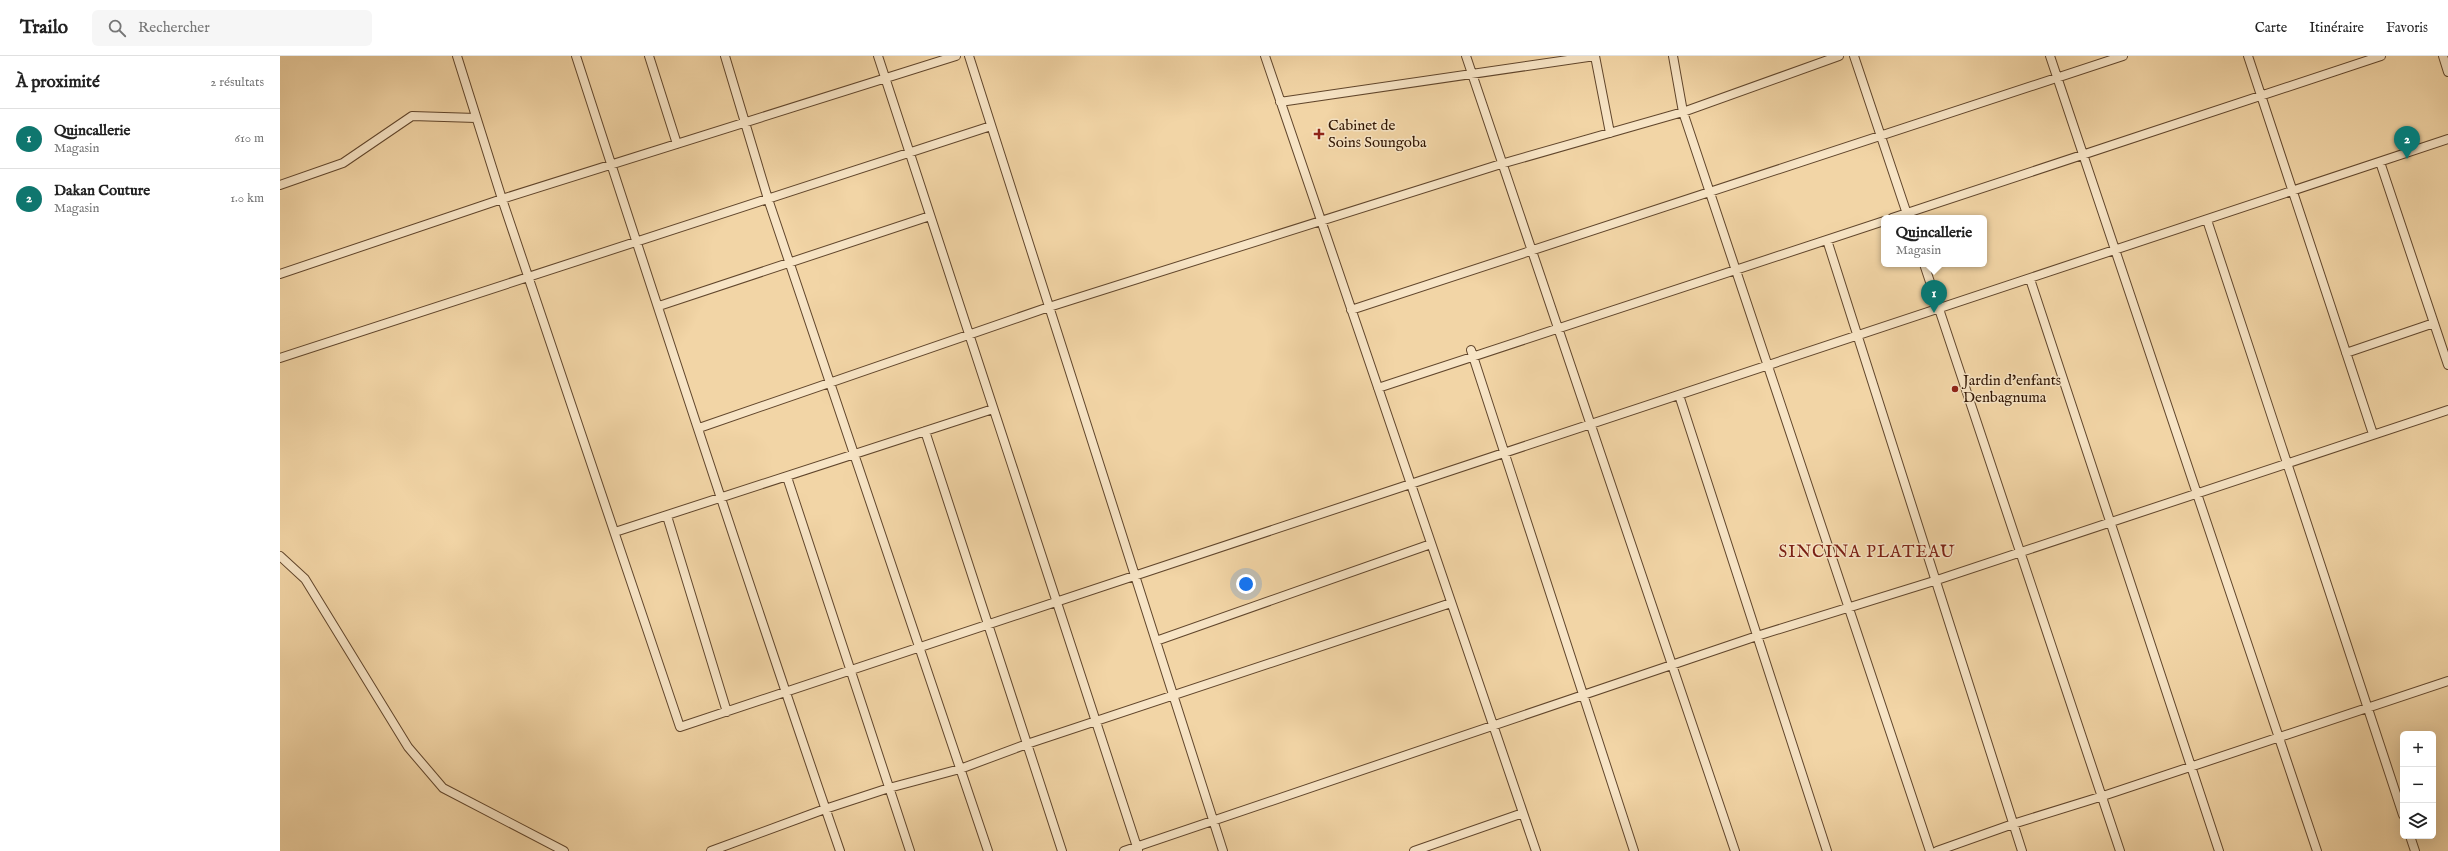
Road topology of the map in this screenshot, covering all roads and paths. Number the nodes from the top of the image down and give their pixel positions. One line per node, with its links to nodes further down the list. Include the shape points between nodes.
1 (457, 56): 26 (street)
2 (576, 56): 36 (street)
3 (649, 56): 32 (street)
4 (725, 56): 27 (street)
5 (878, 56): 21 (street)
6 (956, 56): 21 (street)
7 (969, 56): 28 (street)
8 (1265, 56): 24 (street)
9 (1466, 56): 20 (street)
10 (1595, 56): 20 (street); 29 (street)
11 (1673, 56): 25 (street)
12 (1839, 56): 25 (street)
13 (1854, 56): 30 (street)
14 (2050, 56): 22 (street)
15 (2123, 56): 22 (street)
16 (2248, 56): 23 (street)
17 (2381, 56): 23 (street)
18 (2443, 56): 19 (street)
19 (2448, 72)
20 (1470, 74): 24 (street); 37 (street)
21 (885, 78): 27 (street); 33 (street)
22 (2057, 78): 30 (street); 34 (street)
23 (2261, 96): 34 (street); 39 (street)
24 (1280, 102): 46 (street)
25 (1683, 112): 29 (street); 40 (street)
26 (476, 118): 38 (street, via 412,116 343,163); 41 (street)
27 (745, 122): 32 (street); 42 (street)
28 (991, 126): 33 (street); 60 (street)
29 (1610, 133): 37 (street)
30 (1881, 137): 40 (street); 43 (street)
31 (2448, 139): 35 (street)
32 (677, 144): 36 (street)
33 (909, 153): 42 (street); 45 (street)
34 (2083, 155): 44 (street); 51 (street)
35 (2380, 162): 39 (street); 63 (street)
36 (611, 164): 41 (street); 50 (street)
37 (1501, 164): 46 (street); 52 (street)
38 (280, 185)
39 (2293, 192): 47 (street); 68 (street)
40 (1710, 193): 52 (street); 55 (street)
41 (502, 199): 56 (street); 57 (street)
42 (768, 199): 50 (street); 53 (street)
43 (1908, 215)
44 (1911, 215)
45 (930, 216): 53 (street); 65 (street)
46 (1321, 220): 60 (street); 62 (street)
47 (2207, 220): 51 (street); 83 (street)
48 (1881, 222): 49 (street)
49 (1827, 240): 55 (street); 66 (street)
50 (637, 242): 57 (street); 59 (street)
51 (2115, 251): 58 (street); 86 (street)
52 (1531, 252): 62 (street); 64 (street)
53 (789, 263): 59 (street); 72 (street)
54 (1925, 267): 61 (street)
55 (1736, 270): 64 (street); 71 (street)
56 (280, 274)
57 (529, 278): 69 (street); 90 (street)
58 (2030, 279): 61 (street); 89 (street)
59 (658, 306): 78 (street)
60 (1049, 307): 65 (street); 94 (street)
61 (1939, 309): 66 (street); 92 (street)
62 (1351, 310): 73 (street)
63 (2434, 322): 68 (street); 70 (street)
64 (1557, 329): 67 (street); 77 (street)
65 (969, 335): 72 (street); 75 (street)
66 (1857, 336): 71 (street); 95 (street)
67 (1472, 353): 73 (street); 81 (street)
68 (2346, 353): 80 (street)
69 (280, 358)
70 (2448, 365)
71 (1768, 366): 74 (street); 98 (street)
72 (830, 383): 78 (street); 82 (street)
73 (1378, 388): 85 (street)
74 (1678, 395): 77 (street); 100 (street)
75 (993, 409): 79 (street); 96 (street)
76 (2448, 410): 80 (street)
77 (1590, 424): 81 (street); 103 (street)
78 (699, 428): 87 (street)
79 (925, 431): 82 (street); 99 (street)
80 (2373, 434): 83 (street)
81 (1504, 453): 85 (street); 108 (street)
82 (854, 454): 84 (street); 102 (street)
83 (2287, 462): 86 (street); 109 (street)
84 (787, 477): 87 (street); 104 (street)
85 (1410, 484): 91 (street); 94 (street)
86 (2196, 492): 89 (street); 113 (street)
87 (722, 497): 88 (street); 106 (street)
88 (667, 516): 90 (street); 110 (street)
89 (2109, 521): 92 (street); 115 (street)
90 (615, 532): 110 (street, via 680,727)
91 (1431, 544): 97 (street); 101 (street)
92 (2020, 551): 95 (street); 118 (street)
93 (280, 556): 126 (street, via 305,579 408,747 443,788)
94 (1135, 576): 96 (street); 101 (street)
95 (1934, 581): 98 (street); 123 (street)
96 (1056, 602): 99 (street); 111 (street)
97 (1451, 603): 107 (street); 112 (street)
98 (1848, 608): 100 (street); 139 (street)
99 (987, 625): 102 (street); 114 (street)
100 (1757, 636): 103 (street); 138 (street)
101 (1156, 641): 107 (street)
102 (919, 647): 104 (street); 116 (street)
103 (1673, 665): 108 (street); 137 (street)
104 (851, 670): 106 (street); 117 (street)
105 (2448, 681): 109 (street)
106 (785, 692): 110 (street); 120 (street)
107 (1173, 696): 111 (street); 122 (street)
108 (1583, 696): 112 (street); 136 (street)
109 (2368, 708): 113 (street); 119 (street)
110 (727, 712)
111 (1096, 721): 114 (street); 125 (street)
112 (1493, 725): 121 (street); 122 (street)
113 (2279, 738): 115 (street); 144 (street)
114 (1026, 744): 116 (street); 131 (street)
115 (2193, 766): 118 (street); 143 (street)
116 (960, 769): 117 (street); 130 (street)
117 (890, 788): 120 (street); 129 (street)
118 (2103, 796): 123 (street); 142 (street)
119 (2400, 806)
120 (825, 809): 127 (street); 128 (street)
121 (1523, 813): 134 (street); 135 (street)
122 (1213, 821): 125 (street); 133 (street)
123 (2013, 824): 140 (street); 141 (street)
124 (2411, 839): 145 (street)
125 (1137, 849): 132 (street)
126 (564, 851)
127 (712, 851)
128 (840, 851)
129 (910, 851)
130 (988, 851)
131 (1062, 851)
132 (1124, 851)
133 (1223, 851)
134 (1414, 851)
135 (1536, 851)
136 (1634, 851)
137 (1735, 851)
138 (1827, 851)
139 (1930, 851)
140 (1938, 851)
141 (2022, 851)
142 (2120, 851)
143 (2219, 851)
144 (2317, 851)
145 (2415, 851)

